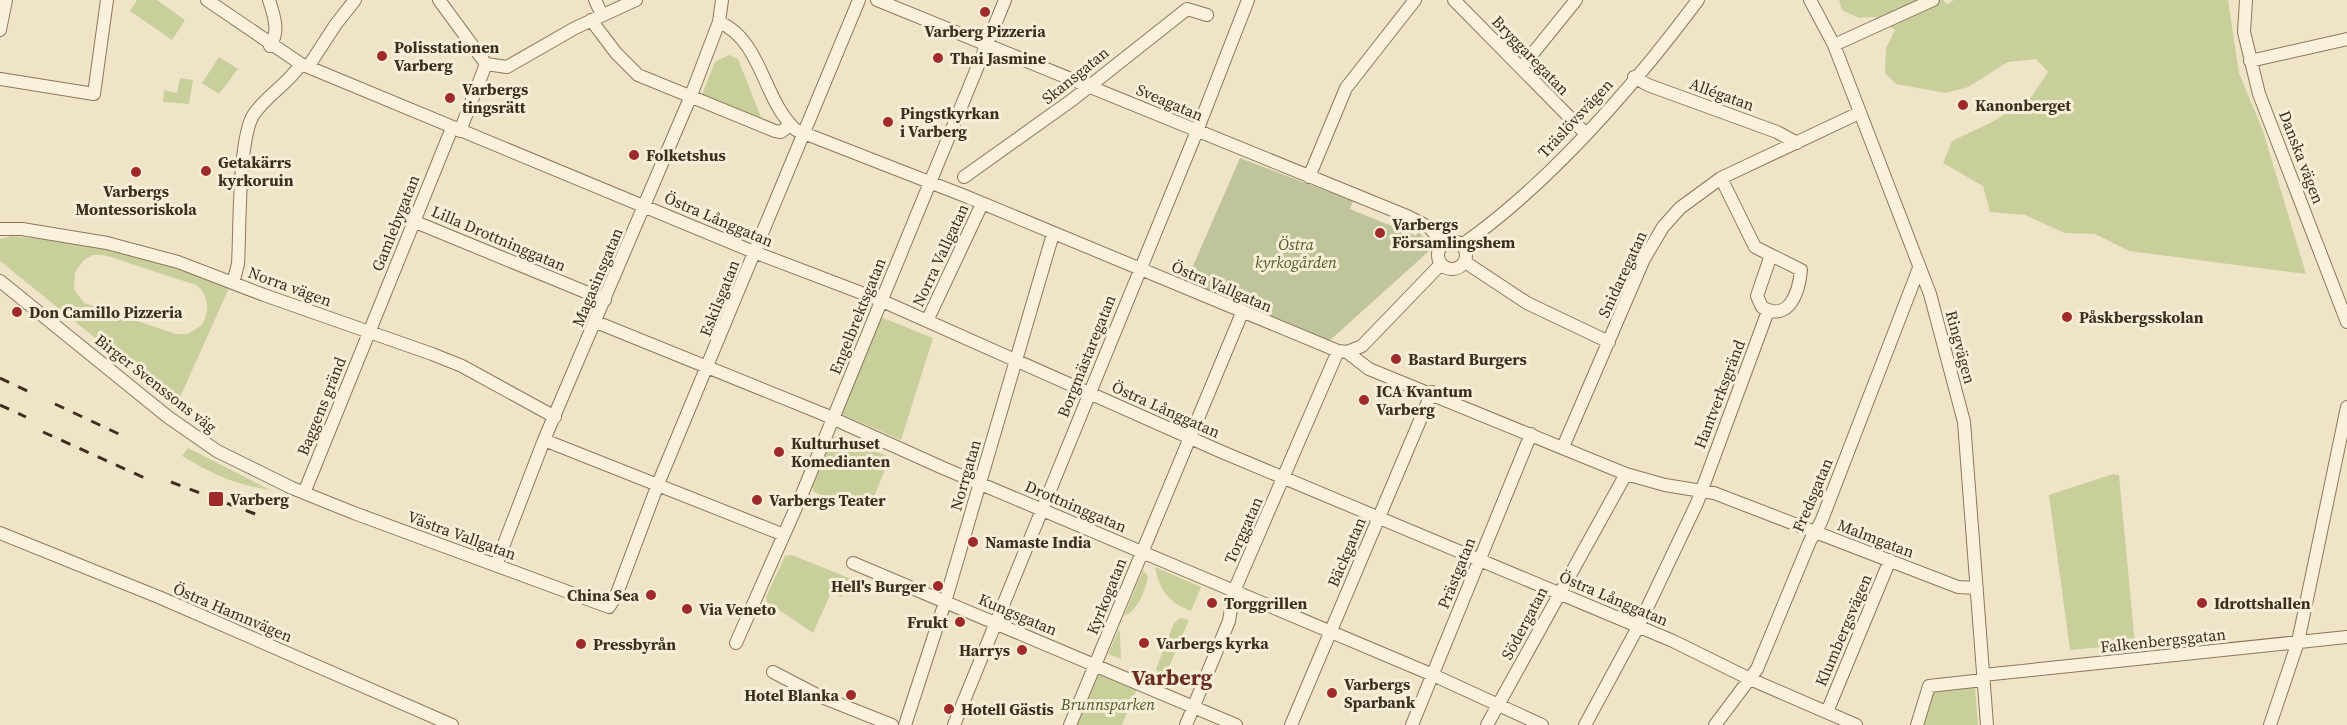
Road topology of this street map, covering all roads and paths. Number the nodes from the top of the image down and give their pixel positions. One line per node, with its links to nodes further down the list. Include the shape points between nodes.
1 (6, 0): 24 (street)
2 (107, 0): 34 (street, via 94,94)
3 (207, 0): 28 (street, Östra Långgatan)
4 (269, 0): 28 (street, via 276,26 276,38)
5 (355, 0): 31 (street)
6 (439, 0): 30 (street)
7 (595, 0): 22 (street)
8 (636, 0): 22 (street)
9 (722, 0): 23 (street, Magasinsgatan)
10 (859, 0): 41 (street, Eskilsgatan)
11 (877, 0): 26 (street, Sveagatan)
12 (1005, 0): 26 (street, Engelbrektsgatan)
13 (1248, 0): 40 (street, Borgmästaregatan)
14 (1415, 0): 45 (street, via 1346,88)
15 (1454, 0): 32 (street, Bryggaregatan)
16 (1576, 0): 32 (street)
17 (1698, 0): 33 (street, Träslövsvägen)
18 (1933, 0): 27 (street)
19 (2246, 0): 29 (street, Danska vägen, via 2244,32)
20 (1815, 2): 27 (street, Ringvägen)
21 (1207, 15): 35 (street, Skansgatan, via 1187,9)
22 (597, 18): 30 (street, via 507,67); 36 (street, via 616,53 638,75)
23 (719, 22): 36 (street, Magasinsgatan); 38 (street, via 746,44)
24 (0, 30)
25 (2347, 39): 29 (street)
26 (986, 45): 35 (street, Sveagatan); 47 (street, Engelbrektsgatan)
27 (1834, 45): 37 (street, Ringvägen)
28 (270, 46): 31 (street, Östra Långgatan)
29 (2250, 61): 67 (street, Danska vägen, via 2259,94)
30 (486, 64): 39 (street, Gamlebygatan)
31 (305, 66): 39 (street, Östra Långgatan); 62 (street, via 249,122 238,264)
32 (1521, 68): 42 (street, Bryggaregatan)
33 (1634, 77): 42 (street, Träslövsvägen); 43 (street, Allégatan)
34 (0, 79)
35 (1089, 85): 40 (street, Sveagatan); 44 (street, Skansgatan)
36 (690, 98): 38 (street, via 775,131 784,131); 49 (street, Magasinsgatan)
37 (1859, 113): 43 (street, Snidaregatan); 59 (street, Ringvägen)
38 (790, 125): 41 (street, Östra Vallgatan)
39 (456, 129): 49 (street, Östra Långgatan); 50 (street, Gamlebygatan)
40 (1197, 131): 45 (street, Sveagatan); 60 (street, Borgmästaregatan)
41 (802, 133): 47 (street, Östra Vallgatan); 55 (street, Eskilsgatan)
42 (1585, 133): 54 (street, Träslövsvägen, via 1531,187)
43 (1797, 143): 46 (street, Snidaregatan)
44 (964, 177)
45 (1309, 177): 53 (street, Sveagatan, via 1419,222)
46 (1721, 178): 56 (street, via 1755,247); 71 (street, Snidaregatan, via 1680,208 1663,227 1644,259)
47 (929, 184): 48 (street, Östra Vallgatan); 64 (street, Engelbrektsgatan)
48 (982, 204): 52 (street, Östra Vallgatan); 68 (street, Norra Vallgatan)
49 (645, 206): 55 (street, Östra Långgatan); 63 (street, Magasinsgatan)
50 (413, 221): 63 (street, Lilla Drottninggatan); 70 (street, Gamlebygatan)
51 (0, 229): 62 (street, Norra vägen, via 124,246)
52 (1053, 234): 60 (street, Östra Vallgatan); 73 (street, Norrgatan)
53 (1444, 244): 54 (street, via 1455,241); 58 (street, via 1438,255)
54 (1462, 245): 57 (street, via 1467,255)
55 (754, 252): 64 (street, Östra Långgatan); 74 (street, Eskilsgatan)
56 (1771, 255): 65 (street, via 1757,296); 65 (street, via 1801,270 1787,308 1776,313)
57 (1465, 262): 58 (street, via 1451,269); 71 (street, via 1527,303)
58 (1441, 264): 72 (street, via 1362,346)
59 (1919, 268): 92 (street, Fredsgatan); 100 (street, Ringvägen, via 1934,305 1964,422)
60 (1139, 269): 66 (street, Östra Vallgatan); 76 (street, Borgmästaregatan)
61 (0, 281): 89 (street, Birger Svenssons väg, via 175,423 217,451)
62 (233, 283): 70 (street, Norra vägen)
63 (605, 300): 69 (street, Magasinsgatan)
64 (880, 300): 68 (street, Östra Långgatan); 79 (street, Engelbrektsgatan)
65 (1768, 311): 88 (street, Hantverksgränd)
66 (1242, 313): 72 (street, Östra Vallgatan); 81 (street, Kyrkogatan)
67 (2346, 314)
68 (927, 321): 73 (street, Östra Långgatan)
69 (596, 322): 74 (street, Drottninggatan); 78 (street, Magasinsgatan)
70 (369, 332): 78 (street, Norra vägen, via 462,366); 89 (street, Baggens gränd)
71 (1609, 342): 83 (street, Snidaregatan)
72 (1342, 352): 75 (street, Östra Vallgatan, via 1369,369); 85 (street, Torggatan)
73 (1015, 362): 76 (street, Östra Långgatan); 86 (street, Norrgatan)
74 (708, 368): 79 (street, Drottninggatan); 87 (street, Eskilsgatan)
75 (1432, 392): 80 (street, Östra Vallgatan); 91 (street, Bäckgatan)
76 (1090, 393): 81 (street, Östra Långgatan); 90 (street, Borgmästaregatan)
77 (2347, 407): 109 (street)
78 (555, 417): 82 (street, Magasinsgatan)
79 (833, 419): 86 (street, Drottninggatan); 94 (street, Engelbrektsgatan)
80 (1531, 434): 83 (street, Östra Vallgatan); 97 (street, Prästgatan)
81 (1189, 437): 85 (street, Östra Långgatan); 95 (street, Kyrkogatan)
82 (544, 440): 87 (street); 99 (street, Magasinsgatan)
83 (1563, 447): 84 (street, Östra Vallgatan)
84 (1626, 474): 88 (street, Malmgatan); 102 (street, Södergatan)
85 (1284, 478): 91 (street, Östra Långgatan); 101 (street, Torggatan)
86 (979, 483): 90 (street, Drottninggatan); 103 (street, Norrgatan)
87 (658, 484): 94 (street); 104 (street, Eskilsgatan)
88 (1701, 490): 92 (street, Malmgatan); 106 (street, Hantverksgränd)
89 (304, 493): 99 (street, Västra Vallgatan)
90 (1042, 510): 95 (street, Drottninggatan); 105 (street, Borgmästaregatan)
91 (1378, 518): 97 (street, Östra Långgatan); 107 (street, Bäckgatan)
92 (1815, 532): 96 (street, Malmgatan); 115 (street, Fredsgatan)
93 (0, 533): 119 (street, Östra Hamnvägen)
94 (783, 535): 110 (street, Engelbrektsgatan)
95 (1142, 552): 101 (street, Drottninggatan); 111 (street, Kyrkogatan)
96 (1890, 560): 100 (street, Malmgatan, via 1958,587); 118 (street, Klumbergsvägen)
97 (1479, 561): 102 (street, Östra Långgatan); 113 (street, Prästgatan)
98 (853, 562): 103 (street, Kungsgatan)
99 (496, 565): 104 (street, Västra Vallgatan)
100 (1977, 588): 114 (street, Ringvägen)
101 (1234, 591): 107 (street, Drottninggatan); 117 (street, Torggatan, via 1229,621)
102 (1559, 592): 106 (street, Östra Långgatan); 116 (street, Södergatan)
103 (945, 602): 105 (street, Kungsgatan); 121 (street, Norrgatan)
104 (609, 607)
105 (996, 623): 111 (street, Kungsgatan); 122 (street, Borgmästaregatan)
106 (1638, 627): 115 (street, Östra Långgatan); 130 (street, Hantverksgränd)
107 (1331, 632): 113 (street, Drottninggatan); 126 (street, Bäckgatan)
108 (2347, 637): 109 (street, Falkenbergsgatan)
109 (2298, 642): 114 (street, Falkenbergsgatan); 135 (street)
110 (736, 643)
111 (1096, 664): 117 (street, Kungsgatan); 123 (street, Kyrkogatan)
112 (773, 672): 120 (street, via 819,696)
113 (1432, 675): 116 (street, Drottninggatan); 127 (street, Prästgatan)
114 (1983, 677): 133 (street, Falkenbergsgatan, via 1929,686); 134 (street, Ringvägen)
115 (1750, 679): 118 (street, Östra Långgatan); 131 (street, Fredsgatan)
116 (1498, 704): 128 (street, Södergatan); 129 (street, Drottninggatan)
117 (1194, 707): 124 (street, Torggatan); 125 (street, Kungsgatan)
118 (1827, 712): 132 (street, Östra Långgatan)
119 (452, 725)
120 (892, 725)
121 (904, 725)
122 (954, 725)
123 (1070, 725)
124 (1186, 725)
125 (1236, 725)
126 (1291, 725)
127 (1412, 725)
128 (1487, 725)
129 (1542, 725)
130 (1585, 725)
131 (1715, 725)
132 (1856, 725)
133 (1917, 725)
134 (1988, 725)
135 (2270, 725)

